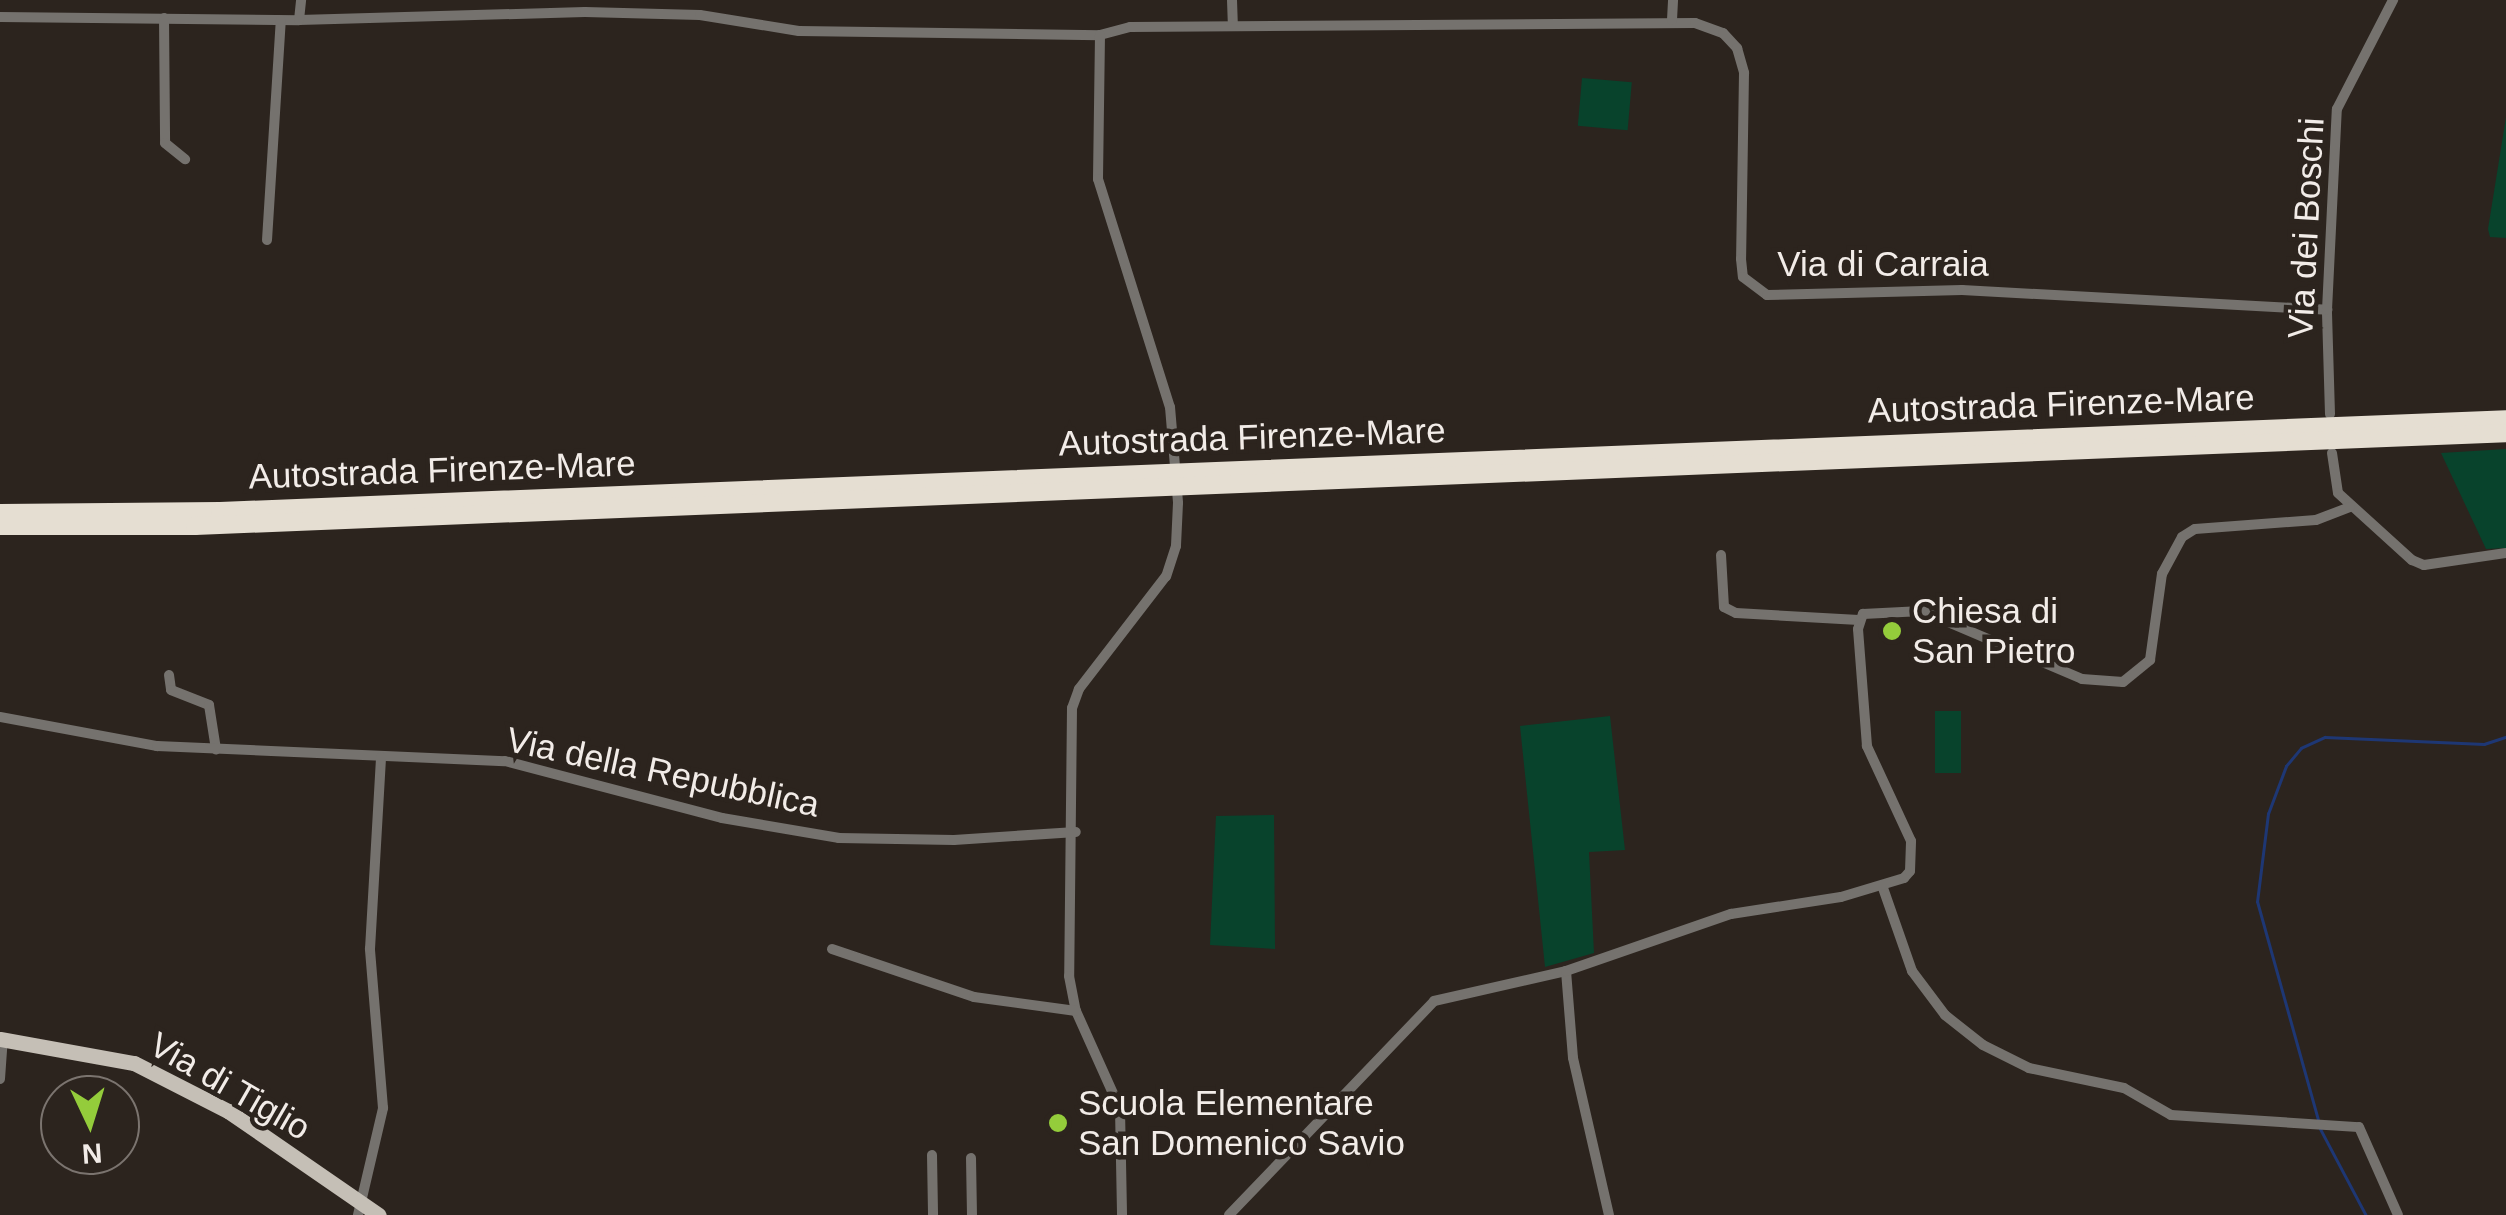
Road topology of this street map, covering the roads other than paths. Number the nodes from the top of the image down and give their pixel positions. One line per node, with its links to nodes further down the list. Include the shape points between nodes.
1 (300, 0): 8 (street)
2 (1232, 0): 10 (street)
3 (1673, 0): 9 (street)
4 (2393, 0): 14 (street, Via dei Boschi, via 2338,109)
5 (0, 17): 6 (street, Via di Carraia)
6 (164, 18): 7 (street, Via di Carraia); 12 (street, via 165,144)
7 (281, 20): 8 (street, Via di Carraia); 13 (street)
8 (299, 20): 11 (street, Via di Carraia, via 585,12 700,15 799,31)
9 (1672, 20): 10 (street, Via di Carraia); 14 (street, Via di Carraia, via 1723,34 1737,48 1744,72 1741,259 1744,277 1767,295 1962,290)
10 (1233, 26): 11 (street, Via di Carraia, via 1130,27)
11 (1100, 34): 29 (street, via 1098,179 1110,236 1156,352 1177,459 1178,502 1176,546 1166,576 1079,689 1072,708)
12 (186, 159)
13 (267, 240)
14 (2327, 310): 15 (street, Via dei Boschi)
15 (2330, 414)
16 (2506, 419): 20 (highway, Autostrada Firenze-Mare, via 220,511)
17 (2506, 433): 21 (highway, Autostrada Firenze-Mare, via 195,526)
18 (2332, 453): 19 (street, via 2338,493)
19 (2350, 507): 22 (street, via 2424,565); 24 (street, via 2316,520 2195,529 2182,537 2162,574 2150,660 2123,682 2082,680 1922,610 1870,610)
20 (0, 512)
21 (0, 526)
22 (2506, 554)
23 (1721, 555): 24 (street, via 1724,607 1736,614)
24 (1859, 620): 30 (street, via 1866,746 1912,855 1910,871)
25 (169, 675): 27 (street, via 171,690 209,706)
26 (0, 717): 27 (street, Via della Repubblica)
27 (216, 750): 28 (street, Via della Repubblica)
28 (381, 757): 29 (street, Via della Repubblica, via 505,761 722,818 840,838); 38 (street, via 370,949 383,1108)
29 (1076, 832): 33 (street, via 1070,976)
30 (1883, 888): 32 (street, via 1730,914); 45 (street, via 1912,971 1945,1015 1983,1046 2029,1068 2124,1088 2170,1115 2362,1130)
31 (832, 948): 33 (street, via 974,997)
32 (1566, 972): 43 (street, via 1462,992 1424,1008); 44 (street, via 1573,1058)
33 (1076, 1011): 42 (street, via 1120,1109)
34 (2, 1039): 35 (street); 38 (main road, Via di Tiglio, via 134,1062 228,1111)
35 (0, 1079)
36 (932, 1155): 40 (street)
37 (971, 1158): 41 (street)
38 (359, 1208): 39 (main road, Via di Tiglio)
39 (379, 1215)
40 (933, 1215)
41 (972, 1215)
42 (1122, 1215)
43 (1229, 1215)
44 (1609, 1215)
45 (2398, 1215)

